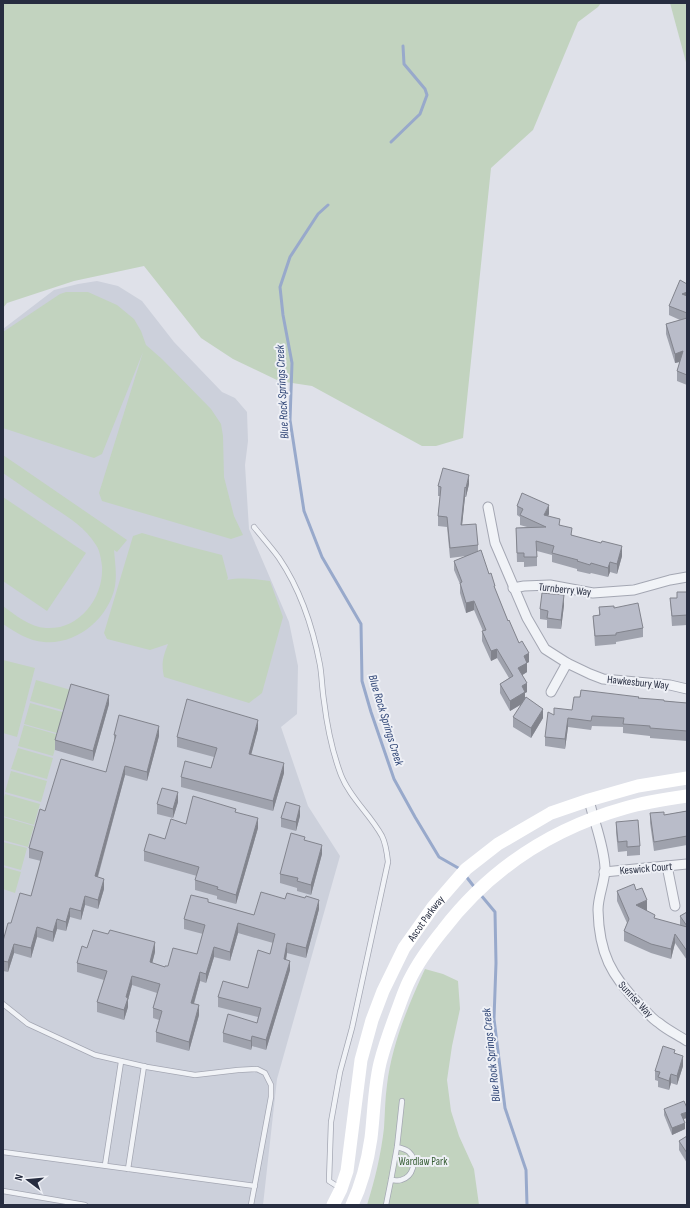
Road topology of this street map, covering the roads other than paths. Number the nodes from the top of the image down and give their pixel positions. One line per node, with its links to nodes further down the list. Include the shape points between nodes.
1 (488, 506): 4 (street, Hawkesbury Way, via 495,543)
2 (254, 527): 27 (lane, via 279,558 304,609 317,650 331,746 351,794 383,837 386,846 388,862 331,1122 329,1181)
3 (687, 577): 4 (street, Turnberry Way, via 634,590 593,593 550,585)
4 (514, 588): 5 (street, Hawkesbury Way, via 545,650)
5 (567, 663): 6 (street, Hawkesbury Way, via 603,679); 7 (street)
6 (687, 689)
7 (551, 692)
8 (687, 778): 10 (main road, Ascot Parkway, via 638,786)
9 (687, 796): 11 (main road, Ascot Parkway, via 633,806)
10 (589, 800): 11 (street, Sunrise Way); 27 (main road, Ascot Parkway, via 551,814 498,844 466,869 432,907 404,948 383,991 361,1060 347,1171)
11 (593, 818): 14 (street, Sunrise Way, via 601,844); 32 (main road, Ascot Parkway, via 541,842 486,882 465,903 414,971 386,1040 379,1066 371,1140 359,1190)
12 (687, 864): 13 (street, Keswick Court)
13 (667, 866): 14 (street, Keswick Court); 15 (street)
14 (604, 872): 17 (street, Sunrise Way, via 598,923 607,960 625,990 658,1023)
15 (675, 906)
16 (3, 1004): 18 (lane, via 28,1024 95,1056)
17 (687, 1041)
18 (121, 1062): 19 (lane); 23 (lane)
19 (144, 1066): 24 (lane); 26 (lane, via 195,1075 257,1069 265,1073 271,1086 272,1097)
20 (402, 1101): 21 (lane)
21 (397, 1147): 25 (lane); 25 (lane, via 408,1151 414,1160 413,1167 410,1174 402,1180)
22 (3, 1152): 23 (lane)
23 (105, 1166): 24 (lane)
24 (128, 1169): 26 (lane)
25 (391, 1180): 33 (lane)
26 (255, 1186): 30 (lane)
27 (341, 1190): 31 (main road, Ascot Parkway)
28 (3, 1192): 29 (lane)
29 (85, 1205)
30 (251, 1205)
31 (333, 1205)
32 (352, 1205)
33 (386, 1205)

